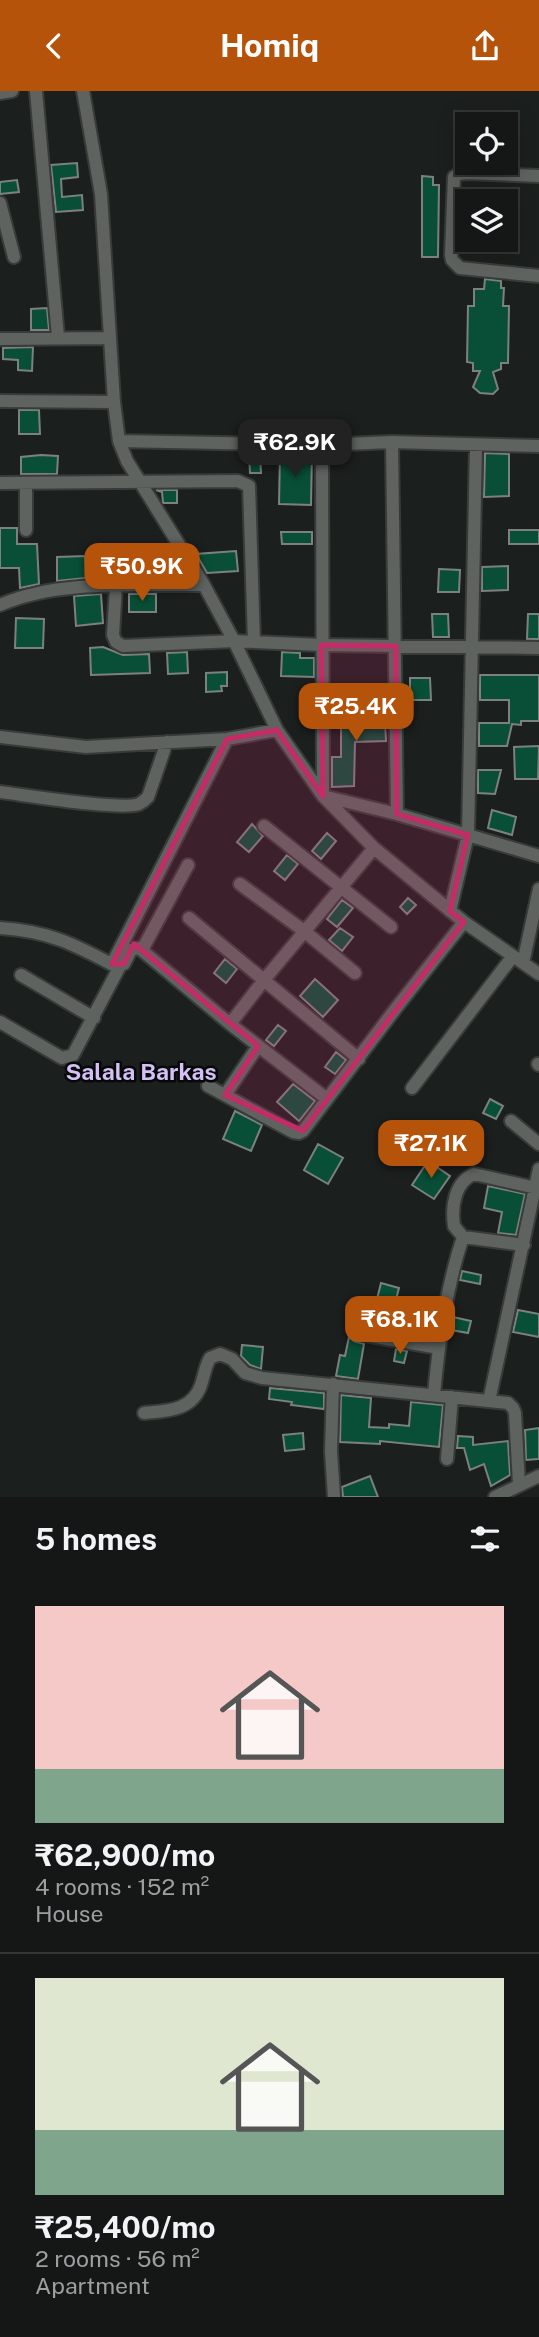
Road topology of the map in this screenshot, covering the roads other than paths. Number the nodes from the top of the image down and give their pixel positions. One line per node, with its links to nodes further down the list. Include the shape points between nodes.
1 (12, 91): 4 (street)
2 (36, 91): 9 (street)
3 (83, 91): 10 (street, via 101,194)
4 (0, 93)
5 (539, 176): 8 (street, via 467,173 454,177 452,185 452,260 465,269)
6 (0, 203): 7 (street)
7 (13, 257)
8 (539, 276)
9 (58, 337): 10 (street); 11 (street)
10 (110, 338): 13 (street)
11 (0, 339)
12 (0, 401): 13 (street)
13 (114, 402): 14 (street)
14 (118, 441): 16 (street); 19 (street)
15 (392, 442): 16 (street); 17 (street); 29 (street)
16 (321, 445): 28 (street)
17 (476, 445): 18 (street); 30 (street)
18 (539, 446)
19 (139, 481): 21 (street); 23 (street); 27 (street, via 239,481 249,486)
20 (0, 483): 21 (street)
21 (26, 484): 22 (street)
22 (26, 530)
23 (204, 585): 24 (street); 26 (street)
24 (116, 586): 25 (street, via 55,591); 26 (street, via 113,635 119,644)
25 (0, 605)
26 (234, 641): 27 (street); 32 (street)
27 (254, 642): 28 (street)
28 (321, 645): 29 (street); 37 (street)
29 (396, 646): 30 (street); 38 (street)
30 (472, 647): 31 (street); 40 (street)
31 (539, 649)
32 (277, 730): 34 (street); 37 (street)
33 (0, 737): 35 (street, via 86,747)
34 (227, 739): 35 (street); 55 (street)
35 (167, 742): 36 (street, via 148,797 141,803)
36 (0, 793)
37 (323, 796): 38 (street); 41 (street)
38 (397, 814): 40 (street)
39 (264, 826): 45 (street)
40 (468, 835): 42 (street); 47 (street)
41 (374, 848): 45 (street); 47 (street)
42 (539, 856)
43 (188, 865): 53 (street)
44 (240, 884): 52 (street)
45 (340, 887): 50 (street); 52 (street)
46 (539, 889): 54 (street)
47 (450, 911): 49 (street)
48 (189, 918): 59 (street)
49 (464, 922): 54 (street); 64 (street)
50 (391, 927)
51 (0, 928): 55 (street, via 57,938)
52 (304, 931): 56 (street); 59 (street)
53 (142, 950): 55 (street, via 134,948 124,964); 62 (street)
54 (518, 960): 57 (street); 66 (street)
55 (116, 965): 60 (street)
56 (355, 972)
57 (539, 974)
58 (21, 975): 60 (street)
59 (264, 980): 62 (street); 64 (street)
60 (94, 1018): 61 (street, via 68,1058)
61 (0, 1023)
62 (230, 1024): 63 (street)
63 (258, 1046): 67 (street); 68 (street)
64 (359, 1059): 68 (street)
65 (208, 1086): 67 (street)
66 (412, 1088)
67 (225, 1095): 68 (street, via 299,1133)
68 (327, 1099)
69 (511, 1121): 70 (street)
70 (539, 1144)
71 (539, 1169): 72 (street)
72 (536, 1188): 73 (street, via 474,1174 464,1178 458,1186 453,1219); 74 (street)
73 (463, 1237): 74 (street); 76 (street, via 453,1266)
74 (524, 1245): 80 (street)
75 (359, 1334): 76 (street)
76 (439, 1348): 78 (street)
77 (333, 1384): 78 (street); 81 (street, via 262,1378 245,1373 226,1355 217,1355 210,1358 191,1402); 85 (street)
78 (434, 1394): 79 (street)
79 (452, 1397): 80 (street); 82 (street)
80 (489, 1401): 84 (street, via 513,1408)
81 (144, 1413)
82 (447, 1459)
83 (539, 1476): 84 (street)
84 (519, 1484): 86 (street)
85 (334, 1497)
86 (495, 1497)

